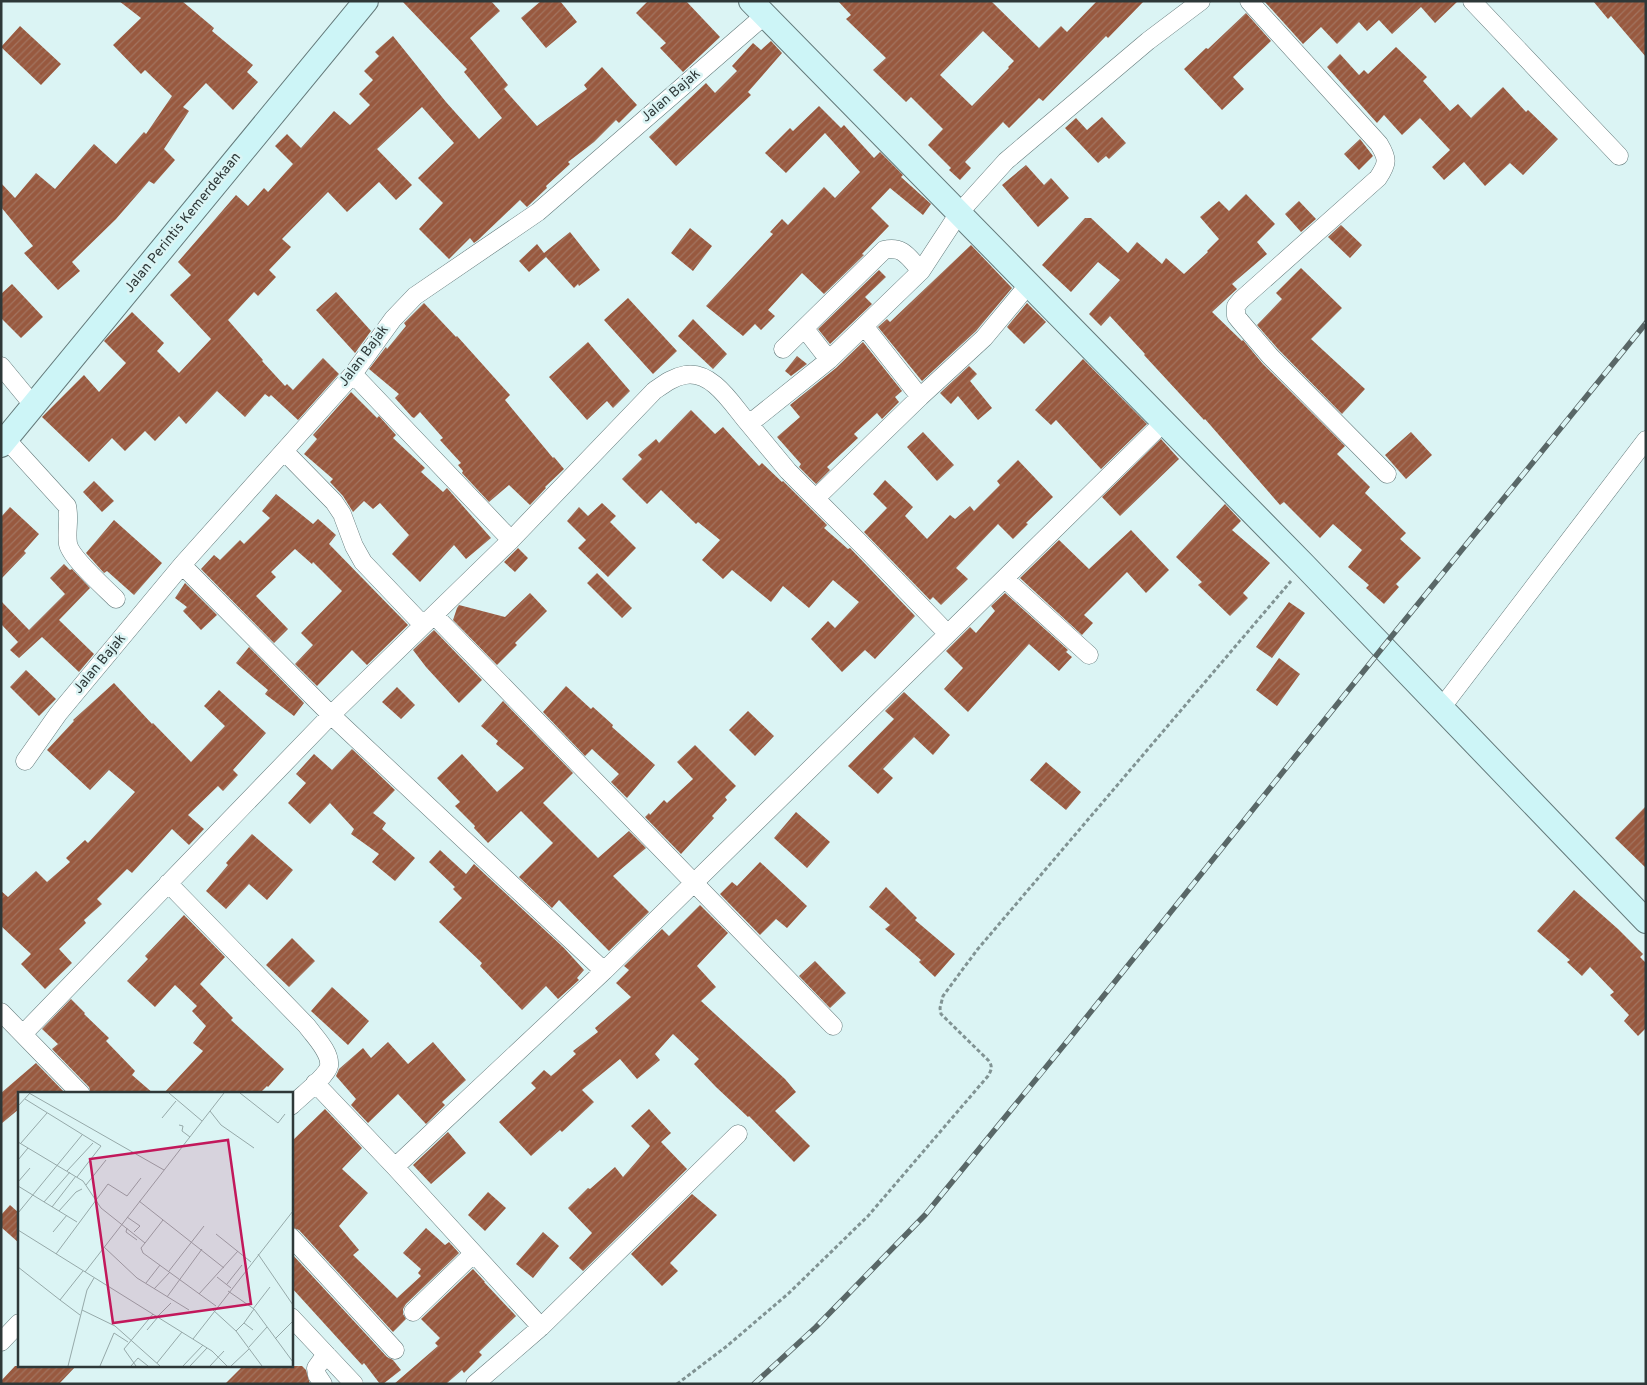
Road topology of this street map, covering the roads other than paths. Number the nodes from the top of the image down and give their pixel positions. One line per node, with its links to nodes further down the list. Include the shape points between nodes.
1 (366, 1): 17 (street, Jalan Perintis Kemerdekaan)
2 (1201, 1): 7 (street, via 1148,41 1006,162)
3 (1249, 1): 23 (street, via 1386,156 1385,168 1378,178 1241,300 1236,306 1236,316 1270,356)
4 (1472, 1): 6 (street)
5 (758, 8): 7 (street); 15 (street, Jalan Bajak, via 538,212 415,296 393,319)
6 (1618, 156)
7 (959, 213): 8 (street); 9 (street)
8 (921, 270): 10 (street); 11 (street, via 898,249 884,250)
9 (1029, 284): 16 (street, via 984,338); 18 (street)
10 (865, 327): 13 (street); 16 (street)
11 (804, 329): 12 (street); 13 (street)
12 (783, 349)
13 (829, 360): 19 (street)
14 (1, 366): 17 (street)
15 (353, 374): 22 (street, Jalan Bajak); 25 (street)
16 (920, 398): 24 (street)
17 (34, 406): 21 (street, Jalan Perintis Kemerdekaan)
18 (1164, 422): 27 (street); 32 (street)
19 (749, 424): 24 (street, via 788,471); 25 (street, via 714,383 702,376 686,374 673,378 654,390)
20 (1646, 440): 32 (street)
21 (4, 442): 28 (street, via 67,506 70,516 68,546)
22 (284, 451): 26 (street, Jalan Bajak); 29 (street, via 334,502 363,562)
23 (1387, 474)
24 (816, 498): 30 (street)
25 (511, 540): 29 (street)
26 (182, 565): 33 (street); 34 (street, Jalan Bajak, via 58,714)
27 (1005, 579): 30 (street); 31 (street)
28 (116, 599)
29 (428, 620): 33 (street); 36 (street)
30 (947, 633): 36 (street)
31 (1089, 655)
32 (1442, 707): 37 (street)
33 (331, 715): 35 (street); 38 (street)
34 (25, 761)
35 (168, 883): 41 (street); 42 (street, via 306,1026 322,1047 329,1067)
36 (693, 883): 38 (street); 40 (street)
37 (1646, 921)
38 (604, 971): 46 (street)
39 (1, 1012): 41 (street)
40 (833, 1026)
41 (23, 1034): 43 (street)
42 (315, 1083): 44 (street); 46 (street)
43 (79, 1092)
44 (292, 1105)
45 (738, 1134): 52 (street)
46 (395, 1167): 48 (street)
47 (292, 1238): 54 (street)
48 (473, 1254): 49 (street); 52 (street)
49 (413, 1312)
50 (292, 1318): 55 (street)
51 (18, 1324): 53 (street)
52 (541, 1327): 58 (street)
53 (1, 1342)
54 (395, 1350)
55 (326, 1354): 56 (street, via 316,1368); 57 (street)
56 (323, 1384)
57 (354, 1384)
58 (475, 1384)

